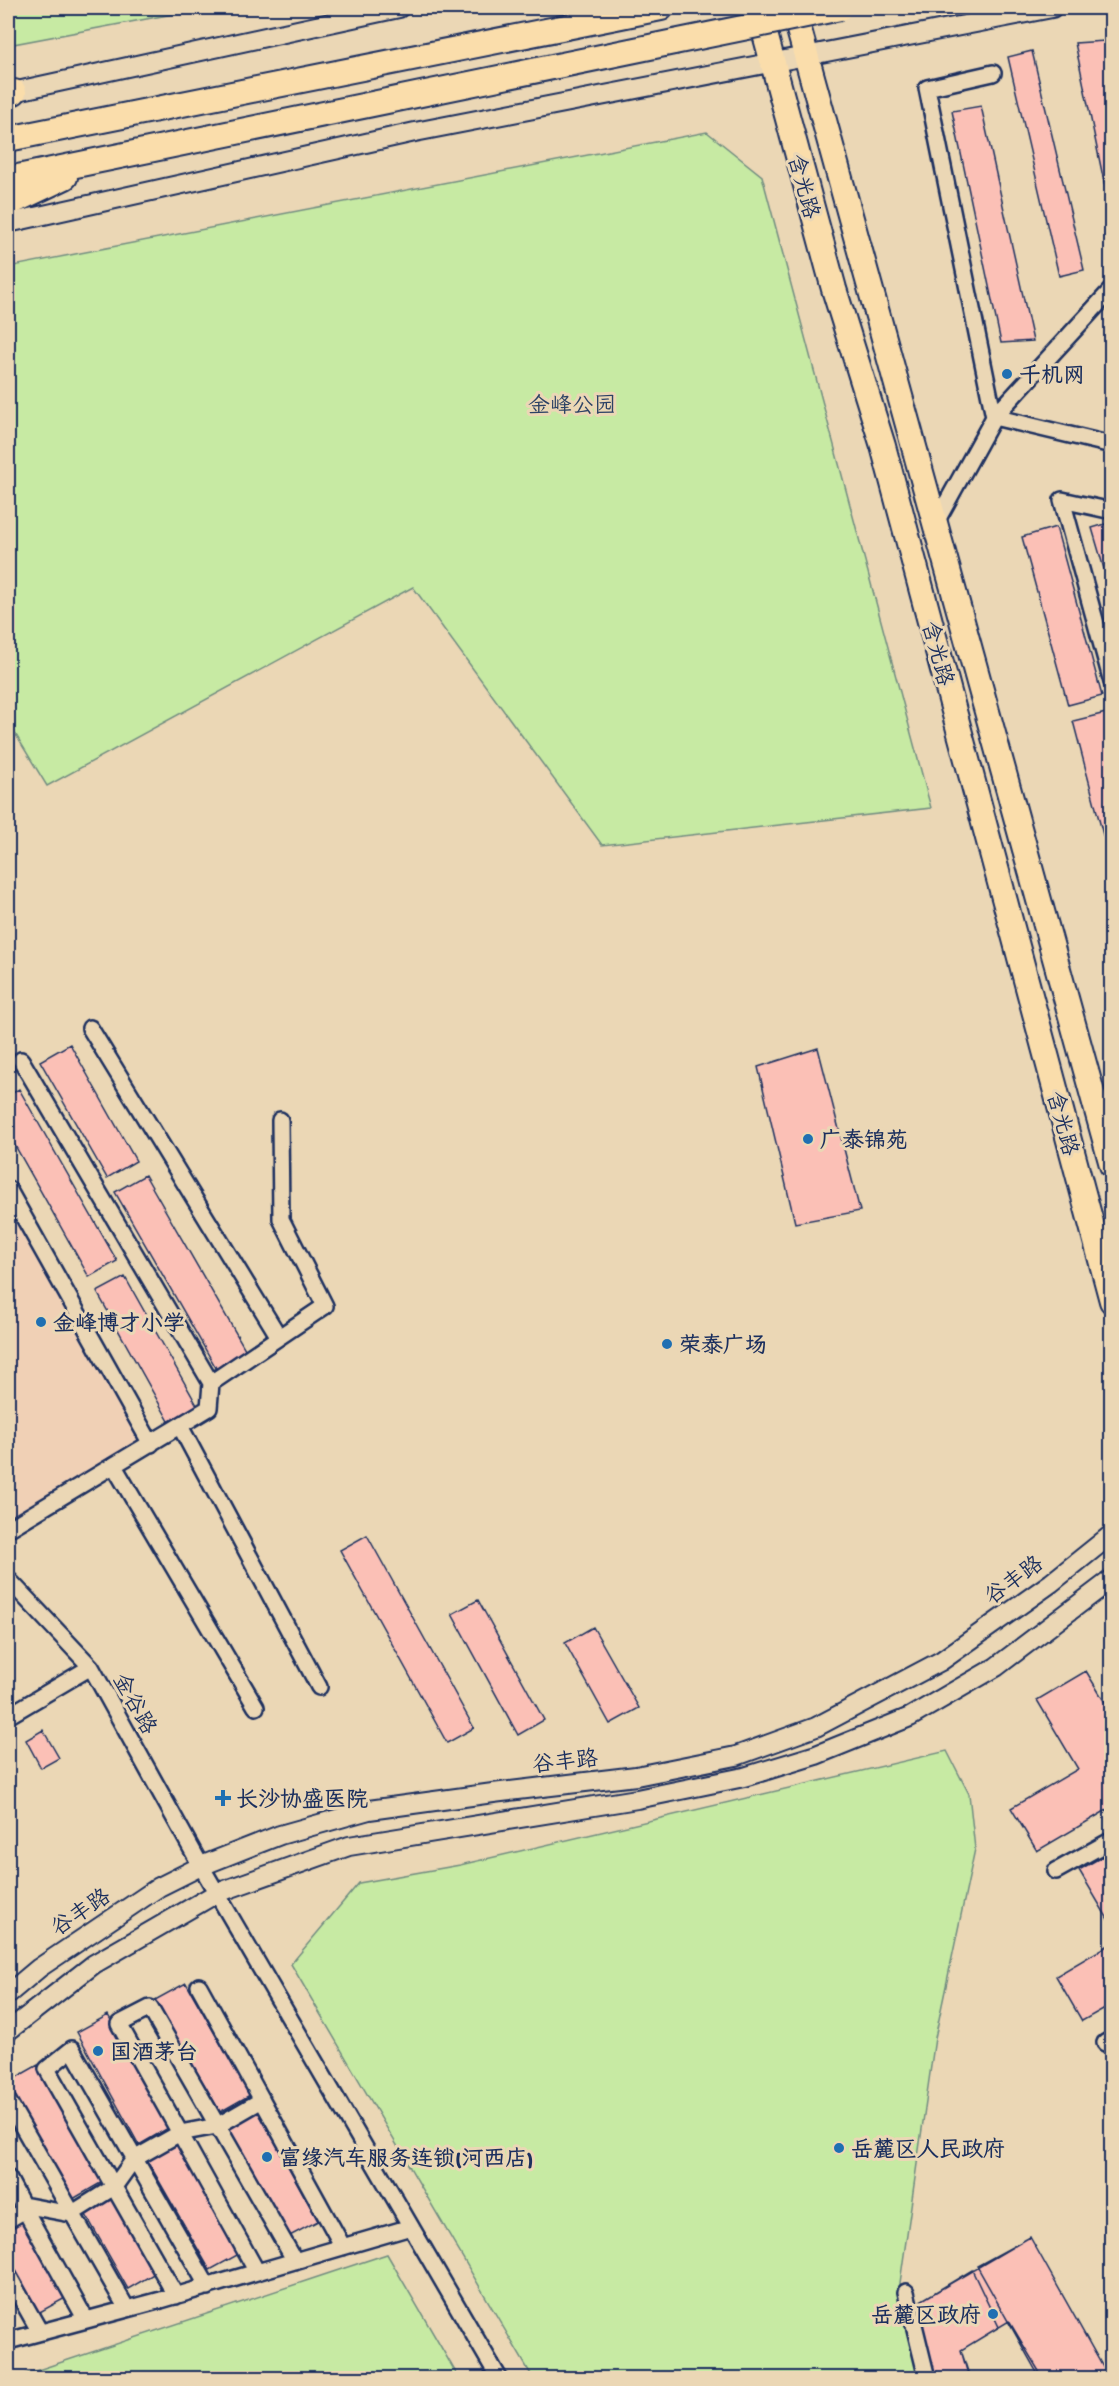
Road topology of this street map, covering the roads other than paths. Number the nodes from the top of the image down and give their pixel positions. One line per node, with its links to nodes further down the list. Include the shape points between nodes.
1 (399, 8): 10 (street)
2 (661, 8): 11 (main road)
3 (758, 8): 8 (main road, 含光路)
4 (794, 8): 7 (main road, 含光路)
5 (840, 8): 12 (main road, bridge)
6 (1052, 8): 7 (street)
7 (807, 56): 8 (street); 20 (main road, 含光路)
8 (772, 63): 15 (street, via 415,132); 27 (main road, 含光路, via 834,289 883,446)
9 (993, 73): 17 (street, via 927,88)
10 (10, 93)
11 (8, 139)
12 (104, 158): 13 (main road); 14 (main road)
13 (8, 179)
14 (8, 204)
15 (8, 223)
16 (1112, 290): 17 (street)
17 (994, 417): 18 (street); 20 (street)
18 (1112, 445)
19 (1112, 511): 21 (street, via 1062,500)
20 (935, 524): 25 (main road, 含光路)
21 (1112, 682)
22 (90, 1028): 28 (street)
23 (21, 1060): 29 (street)
24 (280, 1120): 28 (street, via 281,1219 325,1306)
25 (1111, 1161)
26 (8, 1189): 31 (street)
27 (1112, 1301)
28 (279, 1337): 29 (street)
29 (212, 1383): 30 (street, via 209,1408)
30 (180, 1426): 31 (street); 38 (street)
31 (152, 1444): 32 (street)
32 (114, 1466): 33 (street); 39 (street)
33 (8, 1529)
34 (1112, 1534): 42 (street, 谷丰路, via 941,1662 816,1727 746,1753 636,1776 369,1810 280,1835)
35 (8, 1579): 37 (street, 金谷路)
36 (1112, 1579): 44 (street, via 996,1667 910,1717 816,1755 744,1777 638,1799 349,1846)
37 (91, 1668): 40 (street); 42 (street, 金谷路)
38 (319, 1687)
39 (256, 1707)
40 (8, 1716)
41 (1112, 1840): 43 (street)
42 (201, 1866): 44 (street, 金谷路); 46 (street, 谷丰路, via 159,1887 39,1968)
43 (1056, 1870)
44 (218, 1893): 47 (street, via 94,1964); 58 (street, 金谷路)
45 (199, 1986): 48 (street)
46 (8, 1994)
47 (8, 2031)
48 (262, 2100): 50 (street); 59 (street)
49 (8, 2101): 56 (street)
50 (217, 2126): 51 (street); 51 (street, via 150,2008 119,2024); 60 (street)
51 (180, 2133): 52 (street); 61 (street)
52 (134, 2159): 54 (street); 54 (street, via 72,2049 47,2069); 63 (street)
53 (8, 2178): 55 (street)
54 (114, 2187): 56 (street); 65 (street)
55 (24, 2208): 56 (street); 57 (street); 67 (street)
56 (71, 2214): 66 (street)
57 (8, 2220)
58 (411, 2227): 59 (street); 70 (street, 金谷路)
59 (343, 2247): 60 (street)
60 (295, 2261): 61 (street)
61 (257, 2272): 63 (street)
62 (8, 2275): 68 (street)
63 (208, 2287): 65 (street)
64 (906, 2292): 71 (street)
65 (176, 2296): 66 (street)
66 (127, 2309): 67 (street)
67 (86, 2320): 68 (street)
68 (40, 2332): 69 (street)
69 (8, 2342)
70 (499, 2379)
71 (927, 2379)

